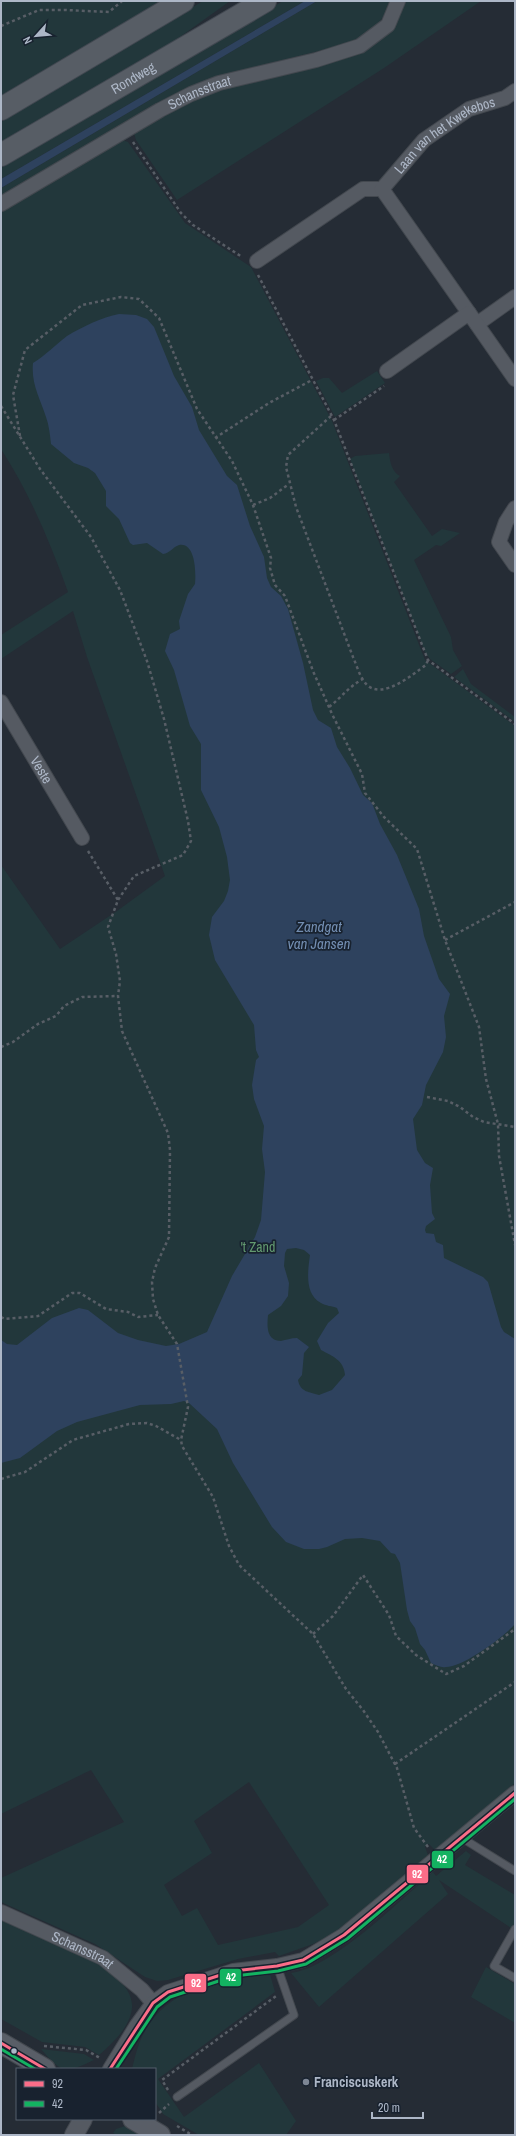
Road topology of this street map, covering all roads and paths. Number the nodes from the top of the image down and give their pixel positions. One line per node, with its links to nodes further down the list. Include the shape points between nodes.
1 (122, 1): 5 (path, via 108,12 39,10)
2 (183, 1): 7 (main road)
3 (265, 1): 9 (main road, Rondweg)
4 (398, 1): 8 (street, Schansstraat, via 388,25 360,46 316,60 218,83 160,110)
5 (1, 26)
6 (515, 91): 10 (street, Laan van het Kwekebos, via 504,98 469,109 424,140)
7 (1, 109)
8 (124, 131): 11 (street, Schansstraat); 12 (path, via 181,213 193,225)
9 (1, 155)
10 (382, 189): 12 (street, via 363,189); 14 (street)
11 (1, 204)
12 (253, 264): 17 (path)
13 (515, 297): 14 (street)
14 (473, 319): 15 (street); 16 (street)
15 (387, 371): 20 (path, via 386,384)
16 (515, 379)
17 (312, 380): 19 (path); 22 (path, via 269,403)
18 (1, 406): 21 (path)
19 (331, 416): 20 (path); 23 (path, via 288,455)
20 (334, 420): 27 (path)
21 (20, 436): 22 (path, via 13,395 25,350 82,305 121,297 139,299 159,318 197,409); 33 (path, via 40,469 91,537 120,590 147,660 160,704 188,821 191,841 183,855 134,876)
22 (215, 438): 24 (path, via 232,461)
23 (288, 484): 24 (path, via 270,498); 28 (path)
24 (253, 505): 30 (path, via 271,558 270,568 275,585 285,596)
25 (515, 508): 26 (street, via 506,522 499,542)
26 (515, 566)
27 (428, 660): 28 (path, via 426,665 390,689 380,690 368,686); 31 (path)
28 (363, 679): 30 (path, via 348,687)
29 (1, 702): 32 (street, Veste)
30 (329, 708): 35 (path, via 362,774 365,793 384,817 417,848)
31 (515, 724)
32 (82, 838): 33 (path)
33 (118, 900): 36 (path, via 108,927 120,981)
34 (515, 902): 35 (path)
35 (445, 940): 39 (path, via 479,1027 486,1079)
36 (118, 996): 37 (path, via 82,997 64,1006 56,1016); 42 (path, via 122,1031 168,1133 168,1237 154,1268 152,1282)
37 (1, 1047)
38 (427, 1097): 39 (path, via 448,1101 478,1120)
39 (498, 1124): 40 (path); 41 (path, via 499,1156)
40 (515, 1127)
41 (515, 1246)
42 (158, 1315): 43 (path, via 138,1317 128,1312 106,1309 80,1293 72,1293 38,1316); 44 (path, via 177,1344 188,1407)
43 (1, 1318)
44 (181, 1440): 45 (path, via 147,1423 129,1424 73,1440 25,1472); 47 (path, via 212,1497 229,1546 239,1565)
45 (1, 1479)
46 (515, 1629): 47 (path, via 464,1666 446,1674 416,1655 396,1636 390,1615 363,1575 333,1616)
47 (313, 1634): 49 (path, via 346,1689 378,1732)
48 (515, 1682): 49 (path)
49 (395, 1764): 52 (path, via 414,1828)
50 (515, 1793): 51 (street)
51 (462, 1838): 52 (street); 53 (lane)
52 (437, 1858): 56 (street, via 344,1935 303,1960)
53 (515, 1871)
54 (1, 1912): 59 (street, Schansstraat, via 103,1958 142,1990)
55 (515, 1929): 57 (lane, via 494,1966)
56 (277, 1966): 59 (street, via 233,1971 198,1981 168,1992); 64 (lane, via 294,2015)
57 (515, 1978)
58 (279, 1994): 64 (path, via 162,2080)
59 (153, 2003): 62 (street)
60 (1, 2043): 63 (main road)
61 (41, 2045): 62 (path, via 86,2050)
62 (111, 2067)
63 (43, 2068)
64 (173, 2095)
65 (82, 2120): 67 (street)
66 (135, 2120): 68 (main road)
67 (74, 2135)
68 (160, 2135)

